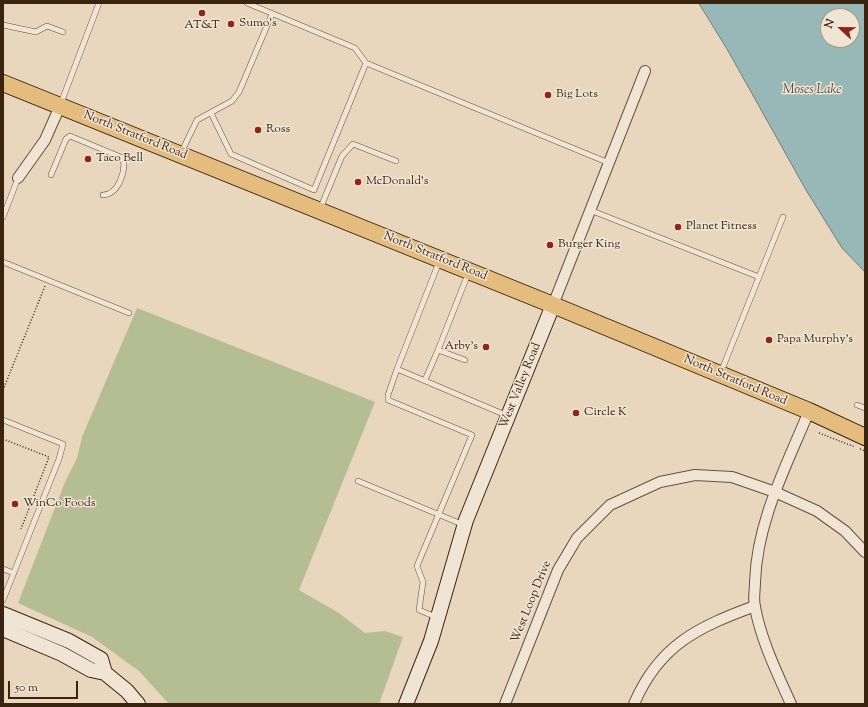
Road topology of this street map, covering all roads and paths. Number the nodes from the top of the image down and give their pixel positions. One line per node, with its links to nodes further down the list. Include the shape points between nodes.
1 (100, 3): 9 (lane)
2 (246, 3): 3 (lane)
3 (272, 14): 6 (lane, via 355,48); 10 (lane, via 239,92 232,101)
4 (3, 25): 5 (lane, via 36,32 48,26)
5 (63, 32)
6 (366, 63): 10 (lane, via 314,190 231,154); 13 (lane)
7 (645, 71): 13 (street, West Valley Road)
8 (3, 83): 9 (main road, North Stratford Road)
9 (60, 106): 11 (main road, North Stratford Road); 15 (street, via 45,140)
10 (211, 113): 11 (lane, via 197,120)
11 (180, 154): 18 (main road, North Stratford Road)
12 (396, 161): 18 (lane, via 353,144 342,156)
13 (609, 163): 17 (street, West Valley Road)
14 (51, 175): 16 (lane, via 66,139 70,136 123,158 125,165 117,189)
15 (18, 178): 19 (lane)
16 (103, 194)
17 (590, 210): 24 (lane); 26 (street, West Valley Road)
18 (320, 211): 21 (main road, North Stratford Road)
19 (3, 217)
20 (783, 217): 24 (lane)
21 (440, 259): 23 (main road, North Stratford Road); 30 (lane)
22 (3, 262): 25 (lane)
23 (469, 271): 26 (main road, North Stratford Road); 28 (lane)
24 (760, 277): 31 (lane)
25 (48, 280): 27 (lane); 33 (path)
26 (553, 305): 31 (main road, North Stratford Road); 37 (main road, West Valley Road)
27 (129, 313)
28 (438, 350): 29 (lane); 32 (lane)
29 (465, 360)
30 (397, 369): 32 (lane); 45 (lane, via 388,400 472,436)
31 (720, 375): 36 (main road, North Stratford Road)
32 (425, 380): 37 (lane)
33 (3, 390)
34 (857, 405): 35 (lane)
35 (865, 408)
36 (809, 411): 40 (main road, North Stratford Road); 44 (street)
37 (509, 417): 46 (main road, West Valley Road)
38 (3, 420): 50 (lane, via 63,444)
39 (819, 433): 42 (path)
40 (865, 437)
41 (3, 438): 47 (path, via 49,457)
42 (865, 452)
43 (358, 481): 45 (lane)
44 (775, 492): 48 (street, West Loop Drive, via 816,511 845,531); 52 (street, via 760,546); 59 (street, West Loop Drive, via 732,478 695,475 660,482 610,505 577,538 558,570)
45 (438, 514): 46 (lane); 54 (lane, via 417,566 423,582 419,610)
46 (464, 526): 54 (main road, West Valley Road)
47 (21, 529)
48 (865, 552)
49 (3, 569): 50 (lane)
50 (14, 573): 51 (lane)
51 (3, 600)
52 (754, 606): 60 (street, via 691,633 673,646 642,686); 61 (street, via 766,645)
53 (3, 614): 56 (main road, via 69,641 95,655 101,659)
54 (438, 618): 58 (main road, West Valley Road)
55 (3, 629): 56 (main road, via 62,654 91,670)
56 (105, 673): 57 (main road)
57 (138, 704)
58 (406, 704)
59 (505, 704)
60 (634, 704)
61 (791, 704)

